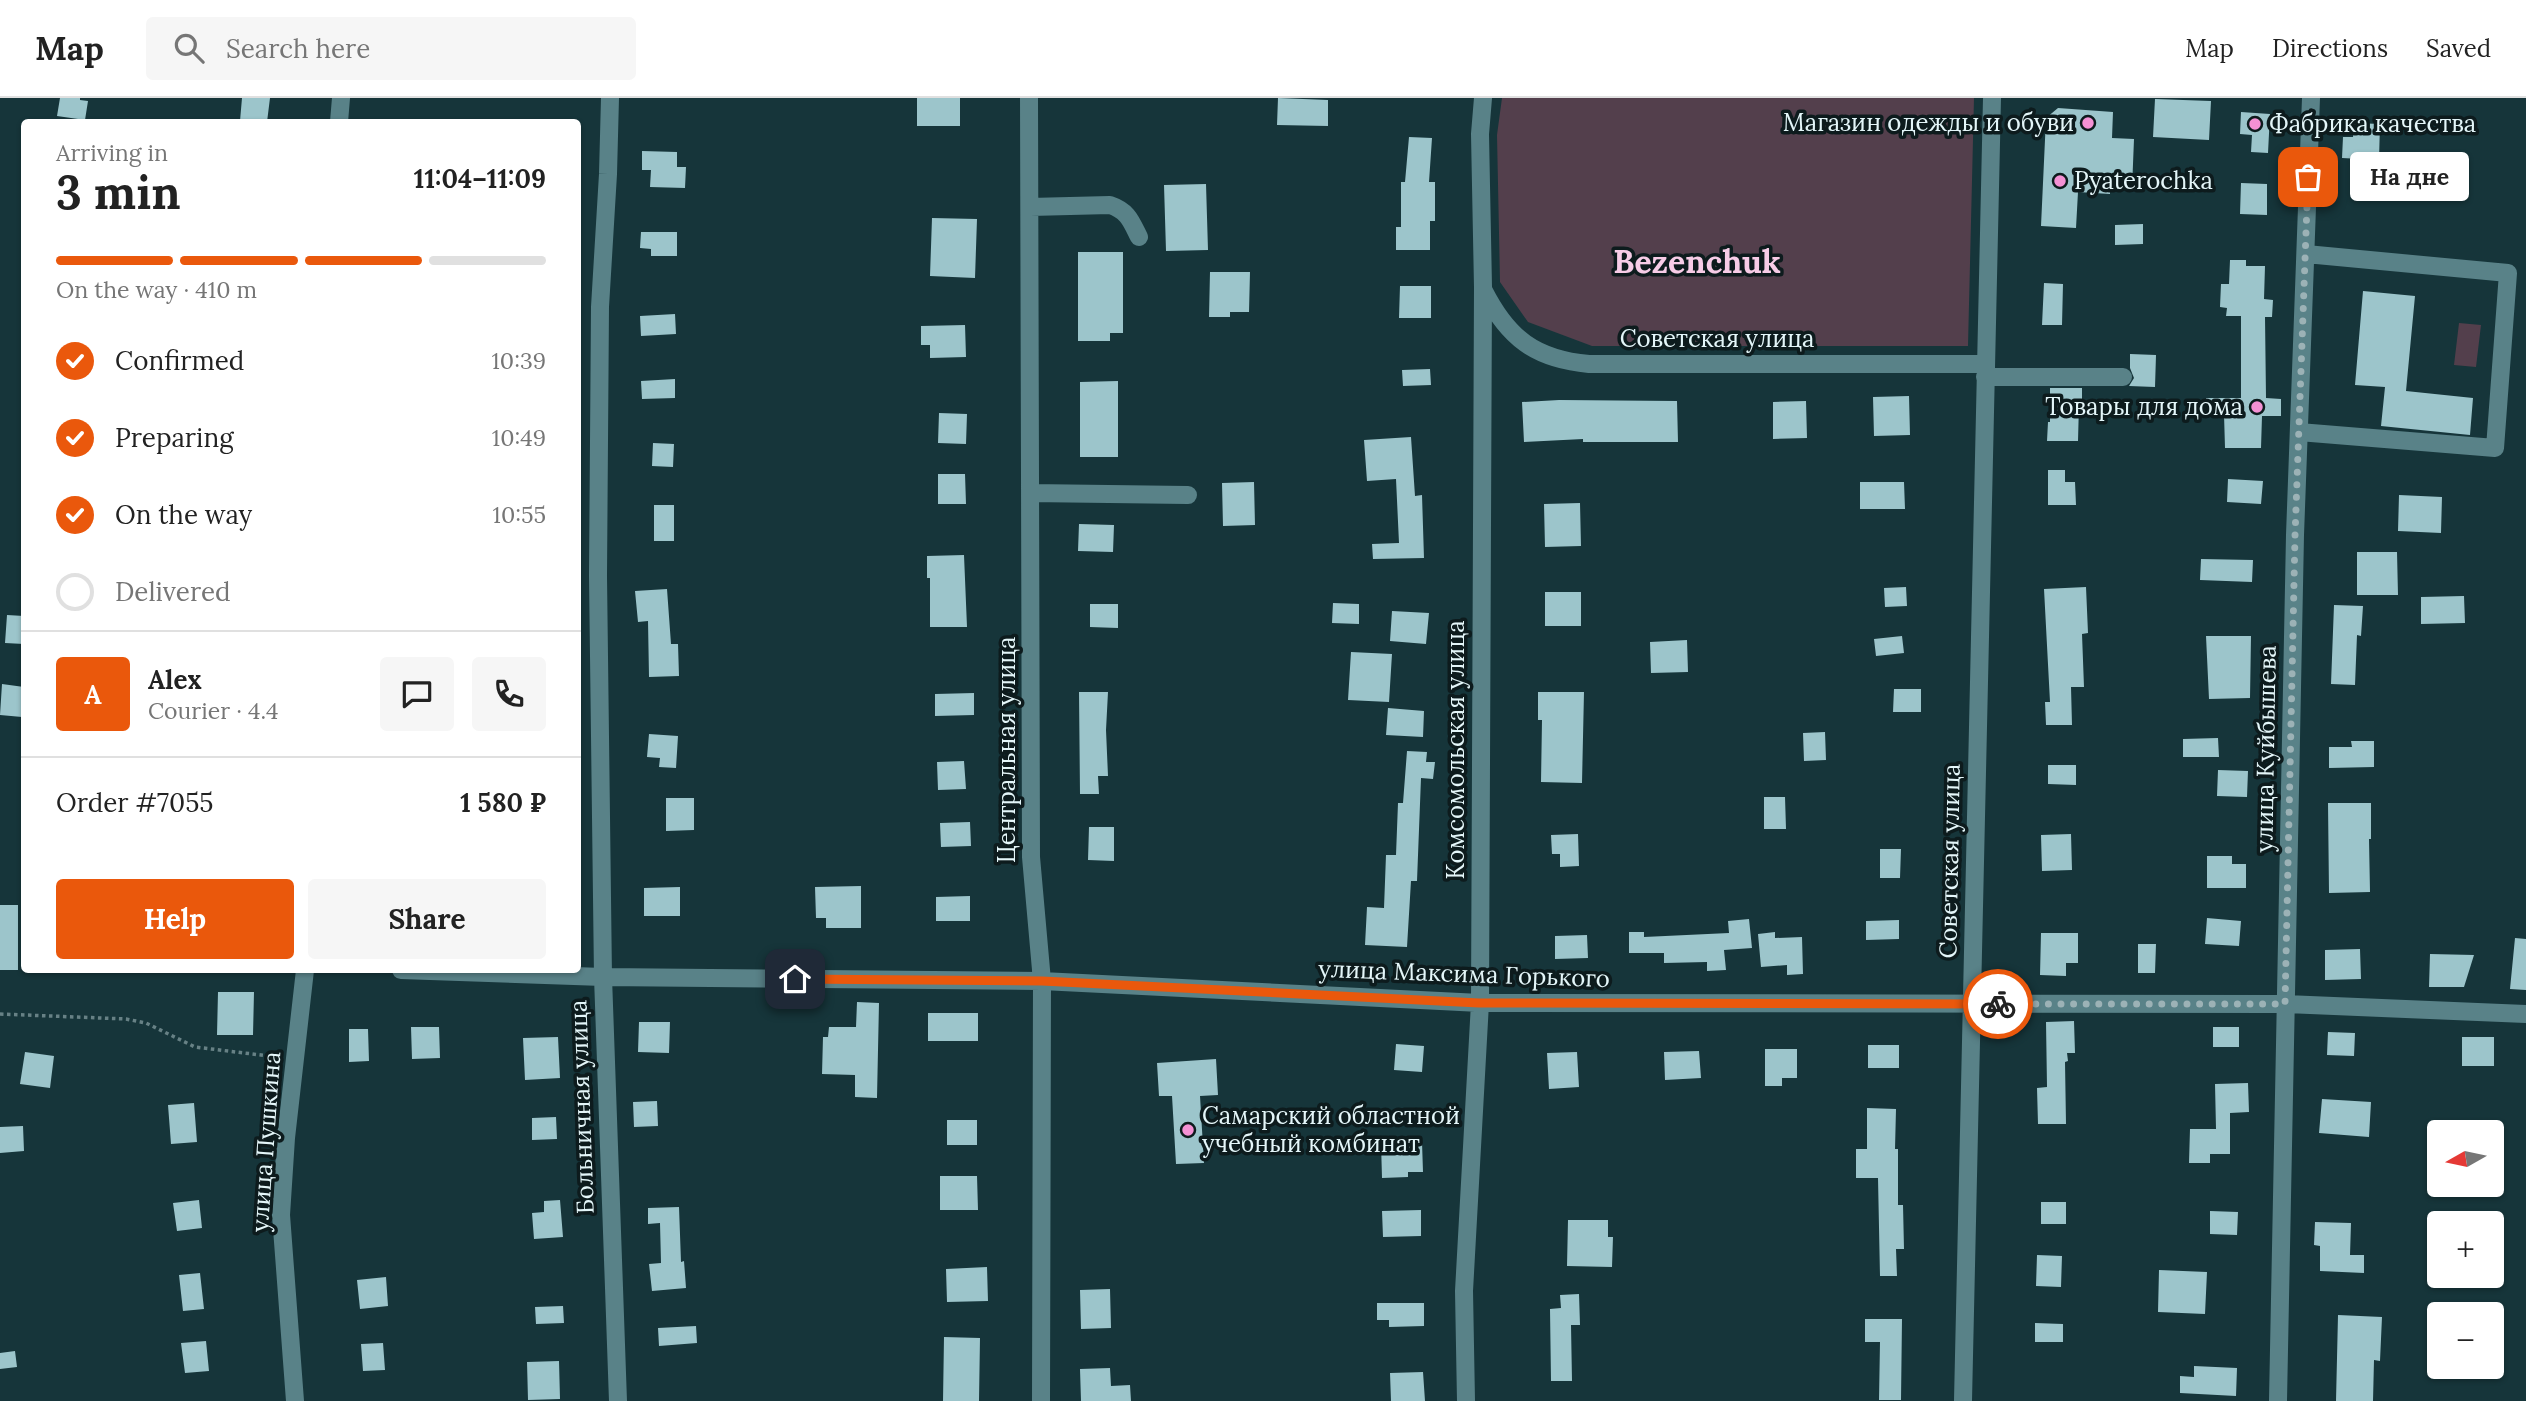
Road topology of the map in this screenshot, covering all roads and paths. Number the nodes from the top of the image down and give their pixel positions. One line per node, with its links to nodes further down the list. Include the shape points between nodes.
1 (341, 98): 7 (street)
2 (610, 98): 19 (street, Больничная улица, via 600,307)
3 (1029, 98): 8 (street, Центральная улица)
4 (1483, 98): 11 (street, Комсомольская улица)
5 (1992, 98): 12 (street, Советская улица)
6 (2311, 98): 10 (street, улица Куйбышева)
7 (339, 119)
8 (1030, 207): 9 (street, via 1121,208); 15 (street, Центральная улица)
9 (1139, 237)
10 (2305, 254): 14 (street, улица Куйбышева); 14 (street, via 2508,273 2495,448)
11 (1482, 288): 12 (street, Советская улица, via 1505,327 1530,347 1566,362); 21 (street, Комсомольская улица)
12 (1985, 371): 13 (street); 22 (street, Советская улица)
13 (2123, 377)
14 (2299, 432): 23 (street, улица Куйбышева)
15 (1030, 493): 16 (street); 20 (street, Центральная улица, via 1031,857)
16 (1188, 495)
17 (305, 973): 26 (street, улица Пушкина)
18 (488, 973): 19 (street, улица Максима Горького)
19 (603, 977): 20 (street, улица Максима Горького); 28 (street, Больничная улица)
20 (1042, 981): 21 (street, улица Максима Горького); 29 (street, Центральная улица)
21 (1479, 1003): 22 (street, улица Максима Горького); 30 (street, Комсомольская улица, via 1464,1291)
22 (1972, 1004): 23 (street, улица Максима Горького); 31 (street, Советская улица)
23 (2285, 1004): 25 (street, улица Максима Горького); 32 (street, улица Куйбышева)
24 (0, 1014): 26 (path, via 125,1019 146,1023 195,1046)
25 (2526, 1014)
26 (296, 1060): 27 (street, улица Пушкина, via 281,1215)
27 (295, 1401)
28 (618, 1401)
29 (1041, 1401)
30 (1466, 1401)
31 (1963, 1401)
32 (2278, 1401)

